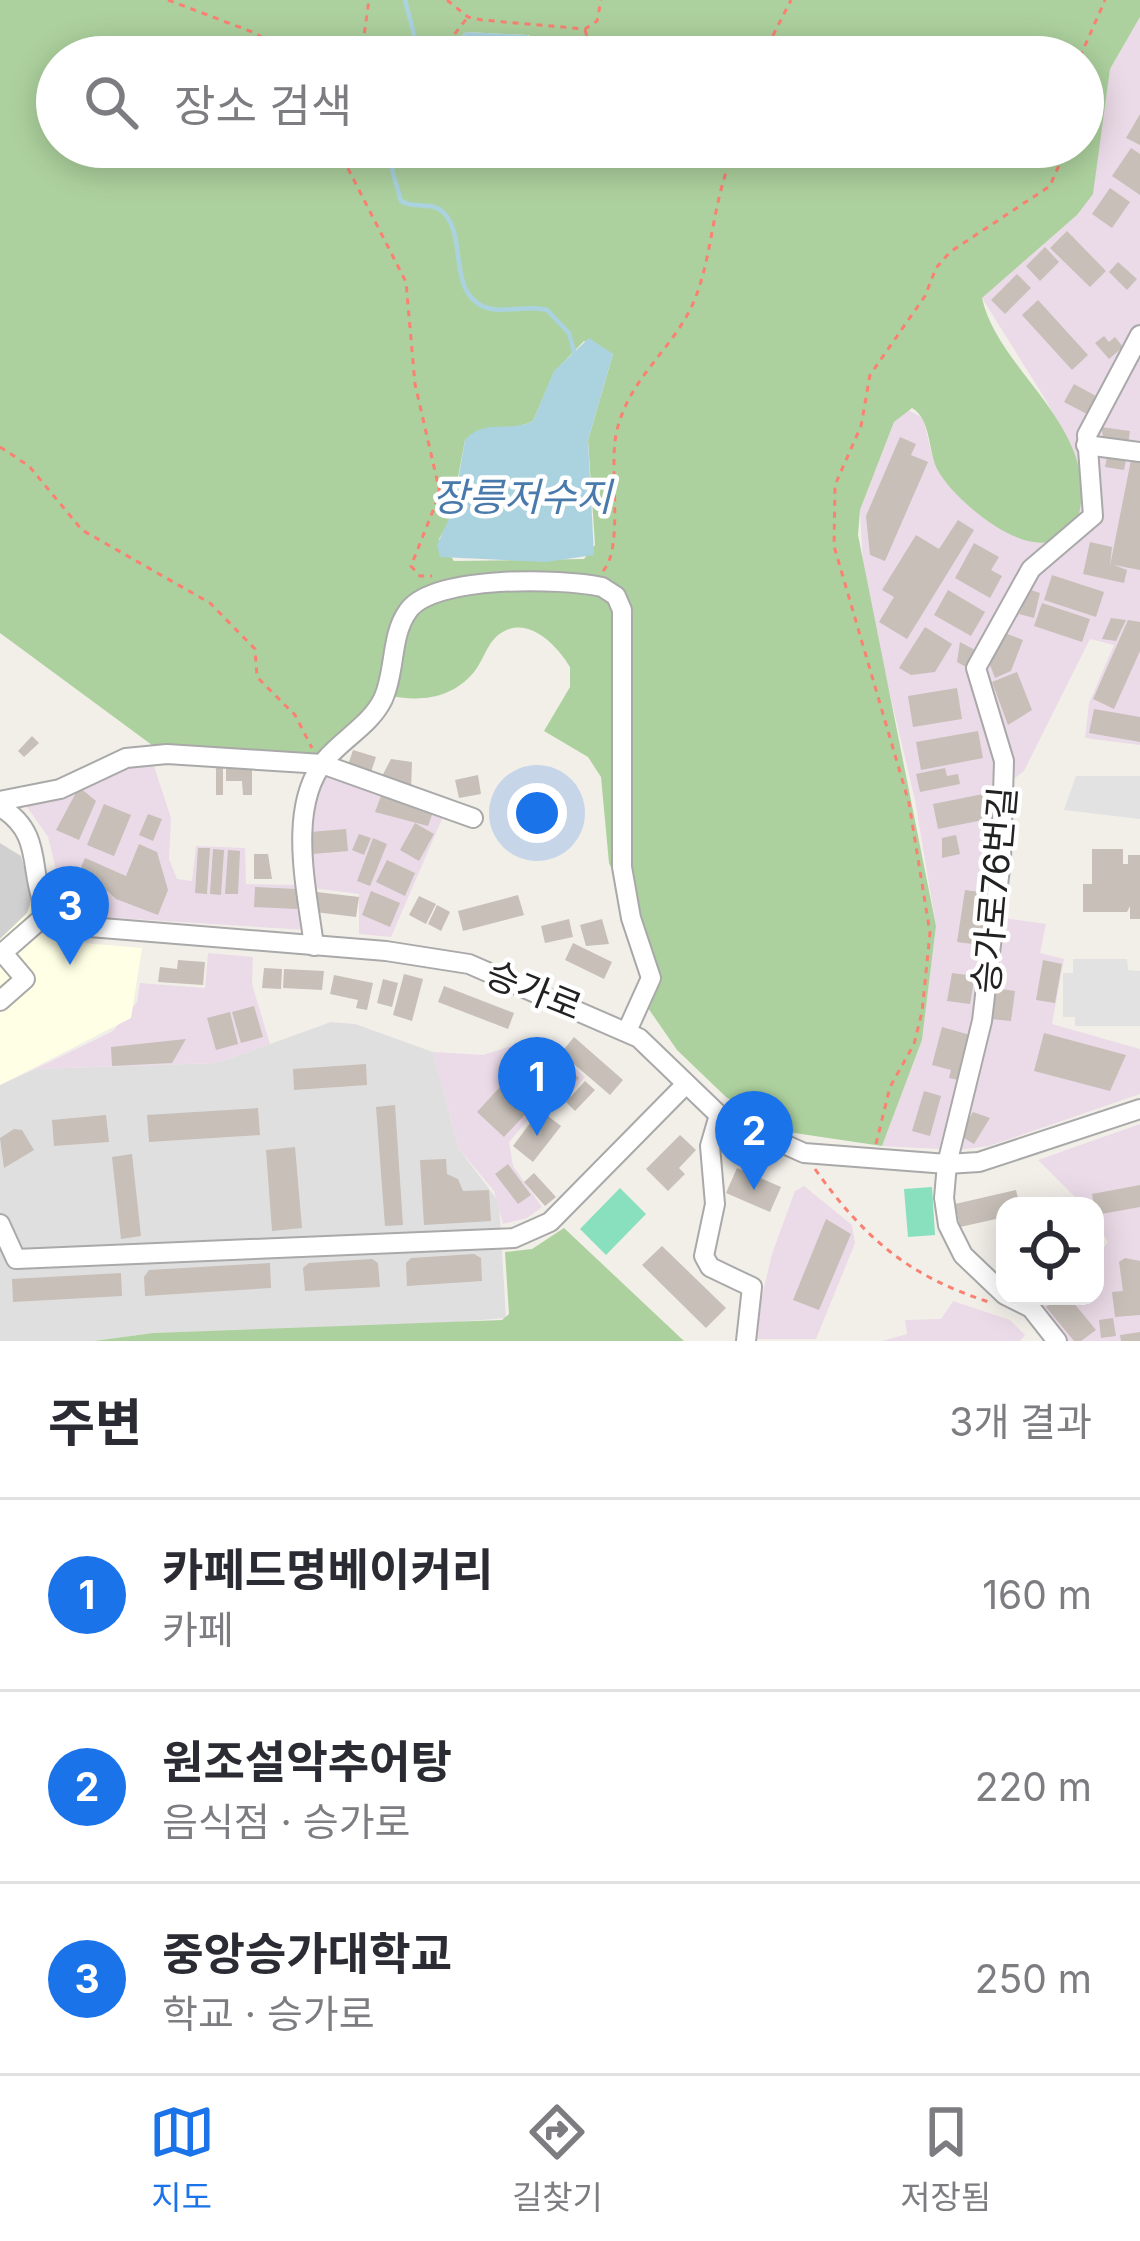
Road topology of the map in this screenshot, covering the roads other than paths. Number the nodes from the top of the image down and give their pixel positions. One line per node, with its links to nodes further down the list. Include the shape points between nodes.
1 (1140, 335): 2 (street, 승가로76번길)
2 (1086, 445): 3 (street); 15 (street, 승가로76번길, via 1093,516 1030,568 976,668 1004,761 1001,860 982,1021)
3 (1140, 452)
4 (322, 764): 5 (street, via 139,755); 6 (street); 8 (street, via 304,830); 11 (street, via 380,704 399,630 417,600 484,584 593,585 616,596 623,619 622,867 650,978)
5 (0, 804): 7 (street, via 31,835)
6 (472, 818)
7 (48, 913): 8 (street, 승가로, via 78,928); 9 (street)
8 (314, 946): 11 (street, 승가로, via 469,964)
9 (1, 954): 10 (street, via 25,980)
10 (0, 1001)
11 (626, 1030): 12 (street, 승가로)
12 (686, 1084): 14 (street, 승가로); 16 (street, via 550,1222 514,1238 16,1259)
13 (1140, 1109): 15 (street, 승가로, via 996,1157)
14 (719, 1115): 15 (street, 승가로, via 804,1153); 19 (street, via 704,1256 710,1268 752,1286)
15 (946, 1164): 17 (street, via 952,1238)
16 (0, 1224)
17 (996, 1292)
18 (1016, 1305): 20 (street, via 1039,1315)
19 (746, 1341)
20 (1057, 1341)

